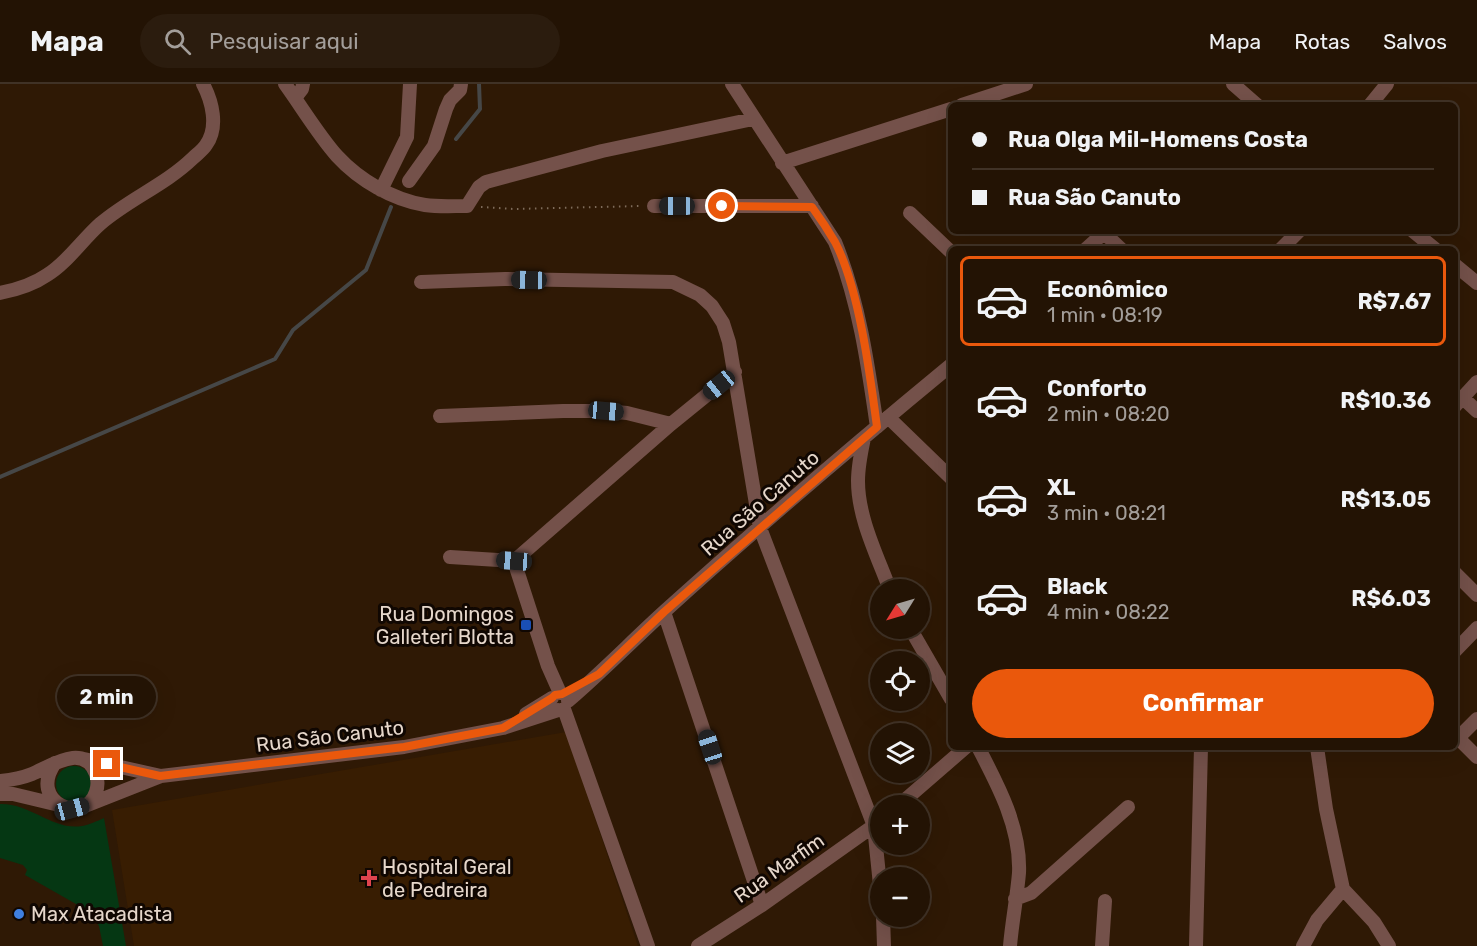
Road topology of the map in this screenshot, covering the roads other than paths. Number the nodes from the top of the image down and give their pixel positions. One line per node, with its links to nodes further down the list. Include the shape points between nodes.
1 (203, 84): 35 (street, via 213,114 206,145 188,163 100,224 46,276)
2 (285, 84): 10 (street)
3 (303, 84): 10 (street)
4 (410, 84): 19 (street, via 407,137)
5 (461, 84): 18 (street, via 446,109 434,146)
6 (732, 84): 16 (street)
7 (1026, 84): 11 (street)
8 (1233, 84): 13 (street)
9 (1386, 84): 14 (street)
10 (295, 98): 19 (street, via 336,156)
11 (1005, 99): 12 (street)
12 (984, 102)
13 (1249, 102)
14 (1372, 102)
15 (948, 109): 17 (street)
16 (753, 118): 17 (street); 19 (street, via 486,182 478,187 467,206 426,205)
17 (782, 163): 21 (street)
18 (409, 181)
19 (381, 190)
20 (654, 206): 21 (street)
21 (812, 207): 44 (street, via 835,242 846,268)
22 (910, 213): 31 (street)
23 (1102, 234): 27 (street)
24 (1106, 234): 28 (street)
25 (1296, 234): 29 (street)
26 (1417, 234): 30 (street)
27 (1089, 246)
28 (1118, 246)
29 (1284, 246)
30 (1431, 246)
31 (948, 249)
32 (1458, 268): 34 (street)
33 (422, 282): 37 (street, via 673,282 700,295 712,306 723,323)
34 (1477, 284)
35 (0, 293)
36 (948, 367): 42 (street, Rua São Canuto)
37 (735, 372): 43 (street); 47 (street)
38 (1477, 382): 39 (street)
39 (1459, 402): 40 (street)
40 (1477, 411)
41 (440, 416): 43 (street, via 606,411)
42 (888, 417): 44 (street, Rua São Canuto); 46 (street)
43 (671, 424): 49 (street)
44 (877, 427): 45 (street, Rua São Canuto)
45 (864, 438): 47 (street, Rua São Canuto); 51 (street, via 859,496)
46 (948, 475)
47 (760, 528): 53 (street, Rua São Canuto); 74 (street)
48 (450, 557): 49 (street)
49 (514, 561): 58 (street)
50 (1458, 576): 52 (street)
51 (886, 579)
52 (1477, 595)
53 (664, 612): 58 (street, Rua São Canuto, via 599,674); 81 (street)
54 (1477, 628): 56 (street)
55 (916, 639): 57 (street)
56 (1458, 648)
57 (948, 694)
58 (560, 700): 69 (street, Rua São Canuto, via 503,728 404,747); 83 (street)
59 (1477, 719): 60 (street)
60 (1458, 736)
61 (1458, 738): 66 (street)
62 (963, 750): 72 (street)
63 (980, 750): 79 (street, via 1000,788 1018,850)
64 (1201, 750): 88 (street)
65 (1317, 750): 78 (street)
66 (1477, 757)
67 (78, 758): 68 (street); 69 (street, Rua São Canuto); 75 (street, via 89,763 98,785)
68 (55, 763): 70 (street); 73 (street, via 46,785)
69 (160, 776): 75 (street, Rua São Canuto)
70 (0, 781)
71 (0, 794): 73 (street)
72 (911, 795)
73 (59, 805): 75 (street, via 72,809)
74 (870, 805)
75 (85, 806)
76 (1128, 807): 79 (street, via 1030,893)
77 (870, 828): 81 (street, Rua Marfim)
78 (1343, 889): 89 (street, via 1317,920); 90 (street, via 1374,922)
79 (1015, 899): 86 (street)
80 (1105, 901): 87 (street)
81 (762, 905): 84 (street, Rua Marfim)
82 (883, 927): 85 (street)
83 (648, 946)
84 (698, 946)
85 (884, 946)
86 (1010, 946)
87 (1102, 946)
88 (1196, 946)
89 (1303, 946)
90 (1389, 946)

